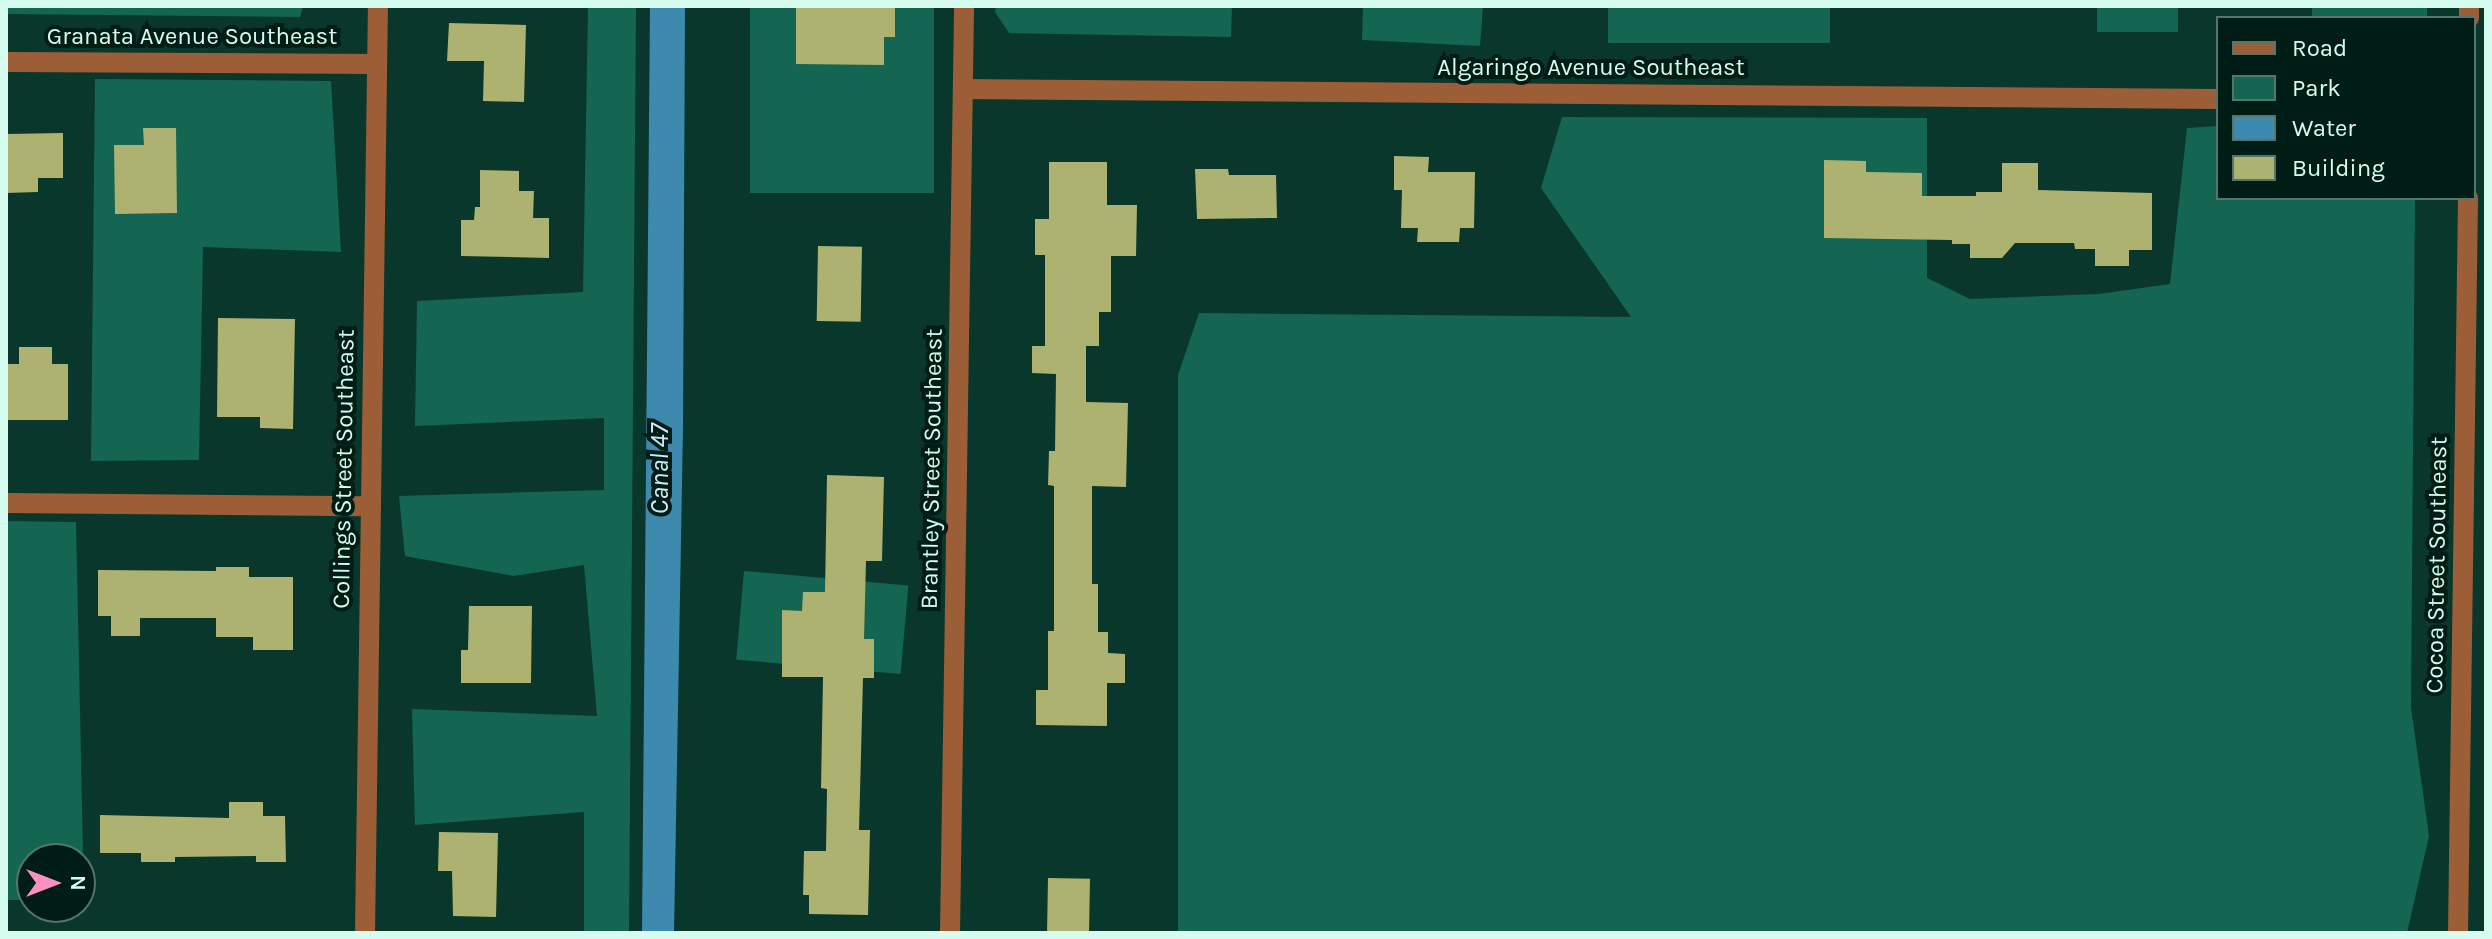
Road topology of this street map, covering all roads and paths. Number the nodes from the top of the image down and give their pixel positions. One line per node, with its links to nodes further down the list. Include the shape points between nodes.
1 (378, 6): 4 (street, Collings Street Southeast)
2 (964, 6): 5 (street, Brantley Street Southeast)
3 (6, 62): 4 (street, Granata Avenue Southeast)
4 (377, 64): 9 (street, Collings Street Southeast)
5 (963, 89): 6 (street, Algaringo Avenue Southeast); 11 (street, Brantley Street Southeast)
6 (2216, 99)
7 (2468, 200): 12 (street, Cocoa Street Southeast)
8 (6, 503): 9 (street)
9 (368, 506): 10 (street, Collings Street Southeast)
10 (365, 933)
11 (950, 933)
12 (2458, 933)

